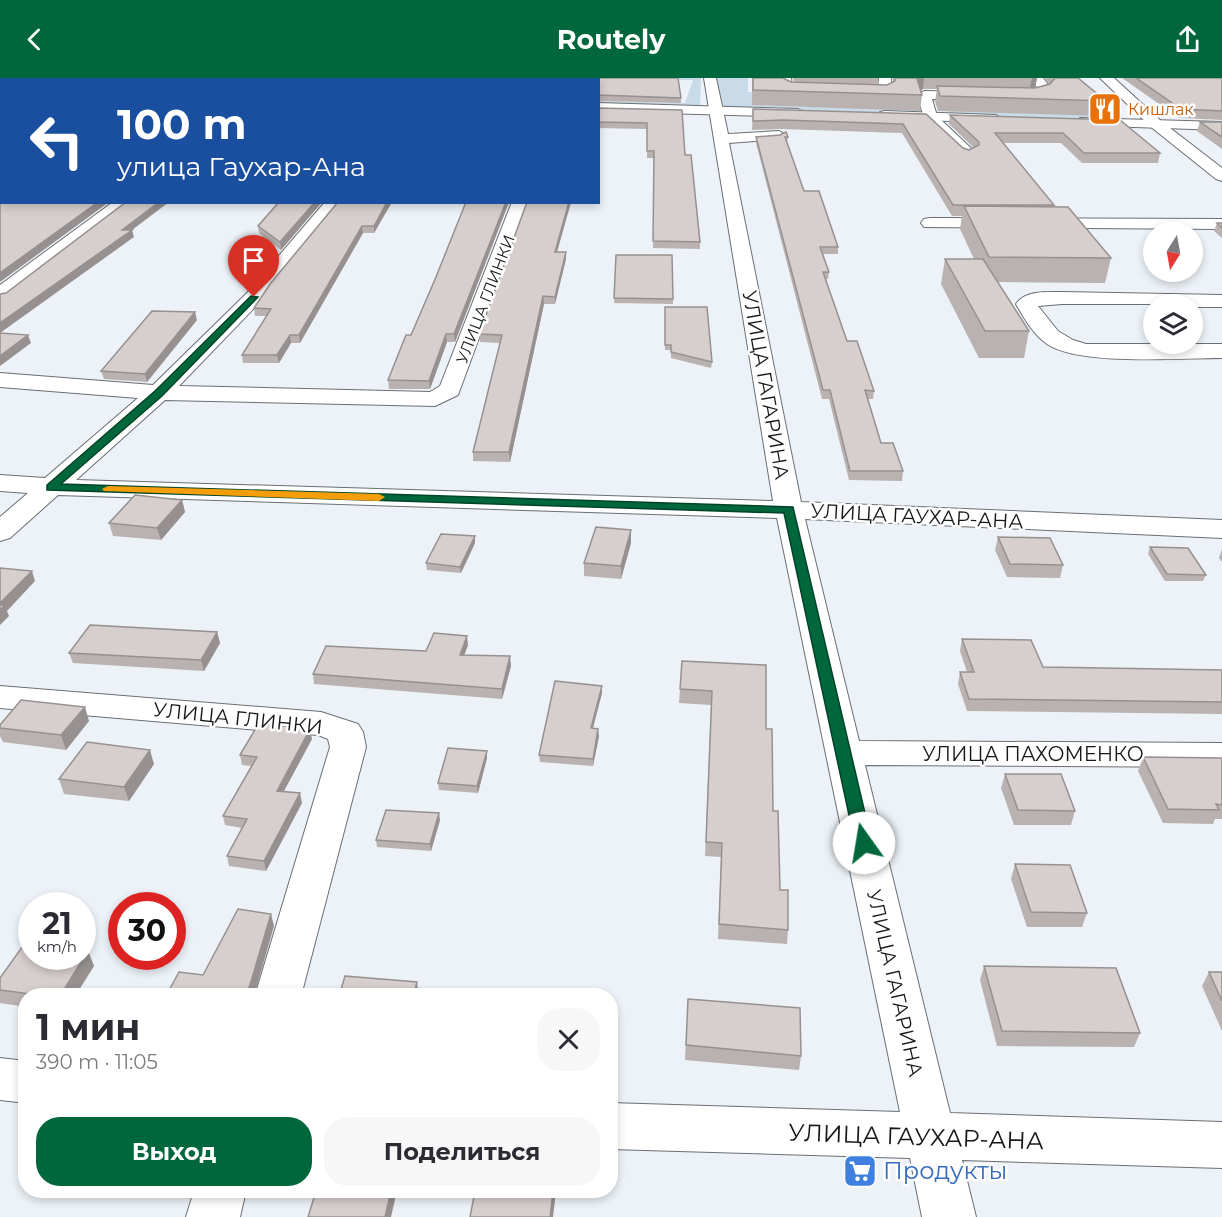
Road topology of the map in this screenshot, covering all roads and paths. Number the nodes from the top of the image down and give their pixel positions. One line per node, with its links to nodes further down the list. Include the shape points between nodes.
1 (710, 78): 12 (street, УЛИЦА ГАГАРИНА)
2 (784, 78): 3 (street, via 786,90 790,91 890,94)
3 (885, 78)
4 (1037, 78): 9 (street, via 1045,90 1031,97 919,95)
5 (1106, 78): 13 (street)
6 (600, 107): 12 (street)
7 (811, 113): 12 (street)
8 (871, 115): 9 (street)
9 (930, 117): 10 (street); 16 (street)
10 (1013, 120)
11 (1061, 121): 13 (street)
12 (719, 124): 15 (street); 30 (street, УЛИЦА ГАГАРИНА)
13 (1156, 124): 14 (street); 17 (street)
14 (1222, 126)
15 (779, 135)
16 (968, 153)
17 (1222, 176)
18 (122, 204): 23 (street)
19 (333, 204): 27 (street, via 254,297)
20 (520, 204): 27 (street, УЛИЦА ГЛИНКИ, via 450,390 435,399)
21 (930, 222): 22 (street)
22 (1222, 224)
23 (0, 295)
24 (1222, 301): 25 (street, via 1062,298 1037,299 1026,304 1054,341 1071,348)
25 (1222, 351)
26 (0, 380): 27 (street, УЛИЦА ГЛИНКИ)
27 (159, 393): 29 (street)
28 (0, 483): 29 (street, УЛИЦА ГАУХАР-АНА)
29 (51, 487): 30 (street, УЛИЦА ГАУХАР-АНА); 32 (street)
30 (789, 510): 31 (street, УЛИЦА ГАУХАР-АНА); 34 (street, УЛИЦА ГАГАРИНА)
31 (1222, 529)
32 (0, 532)
33 (0, 697): 36 (street, УЛИЦА ГЛИНКИ, via 321,724 345,732 348,747)
34 (843, 753): 35 (street, УЛИЦА ПАХОМЕНКО); 40 (street, УЛИЦА ГАГАРИНА)
35 (1222, 755)
36 (280, 988)
37 (0, 1079): 38 (street)
38 (18, 1081)
39 (618, 1126): 40 (street, УЛИЦА ГАУХАР-АНА)
40 (931, 1138): 41 (street, УЛИЦА ГАУХАР-АНА); 44 (street, УЛИЦА ГАГАРИНА)
41 (1222, 1145)
42 (218, 1198): 43 (street)
43 (213, 1217)
44 (949, 1217)

